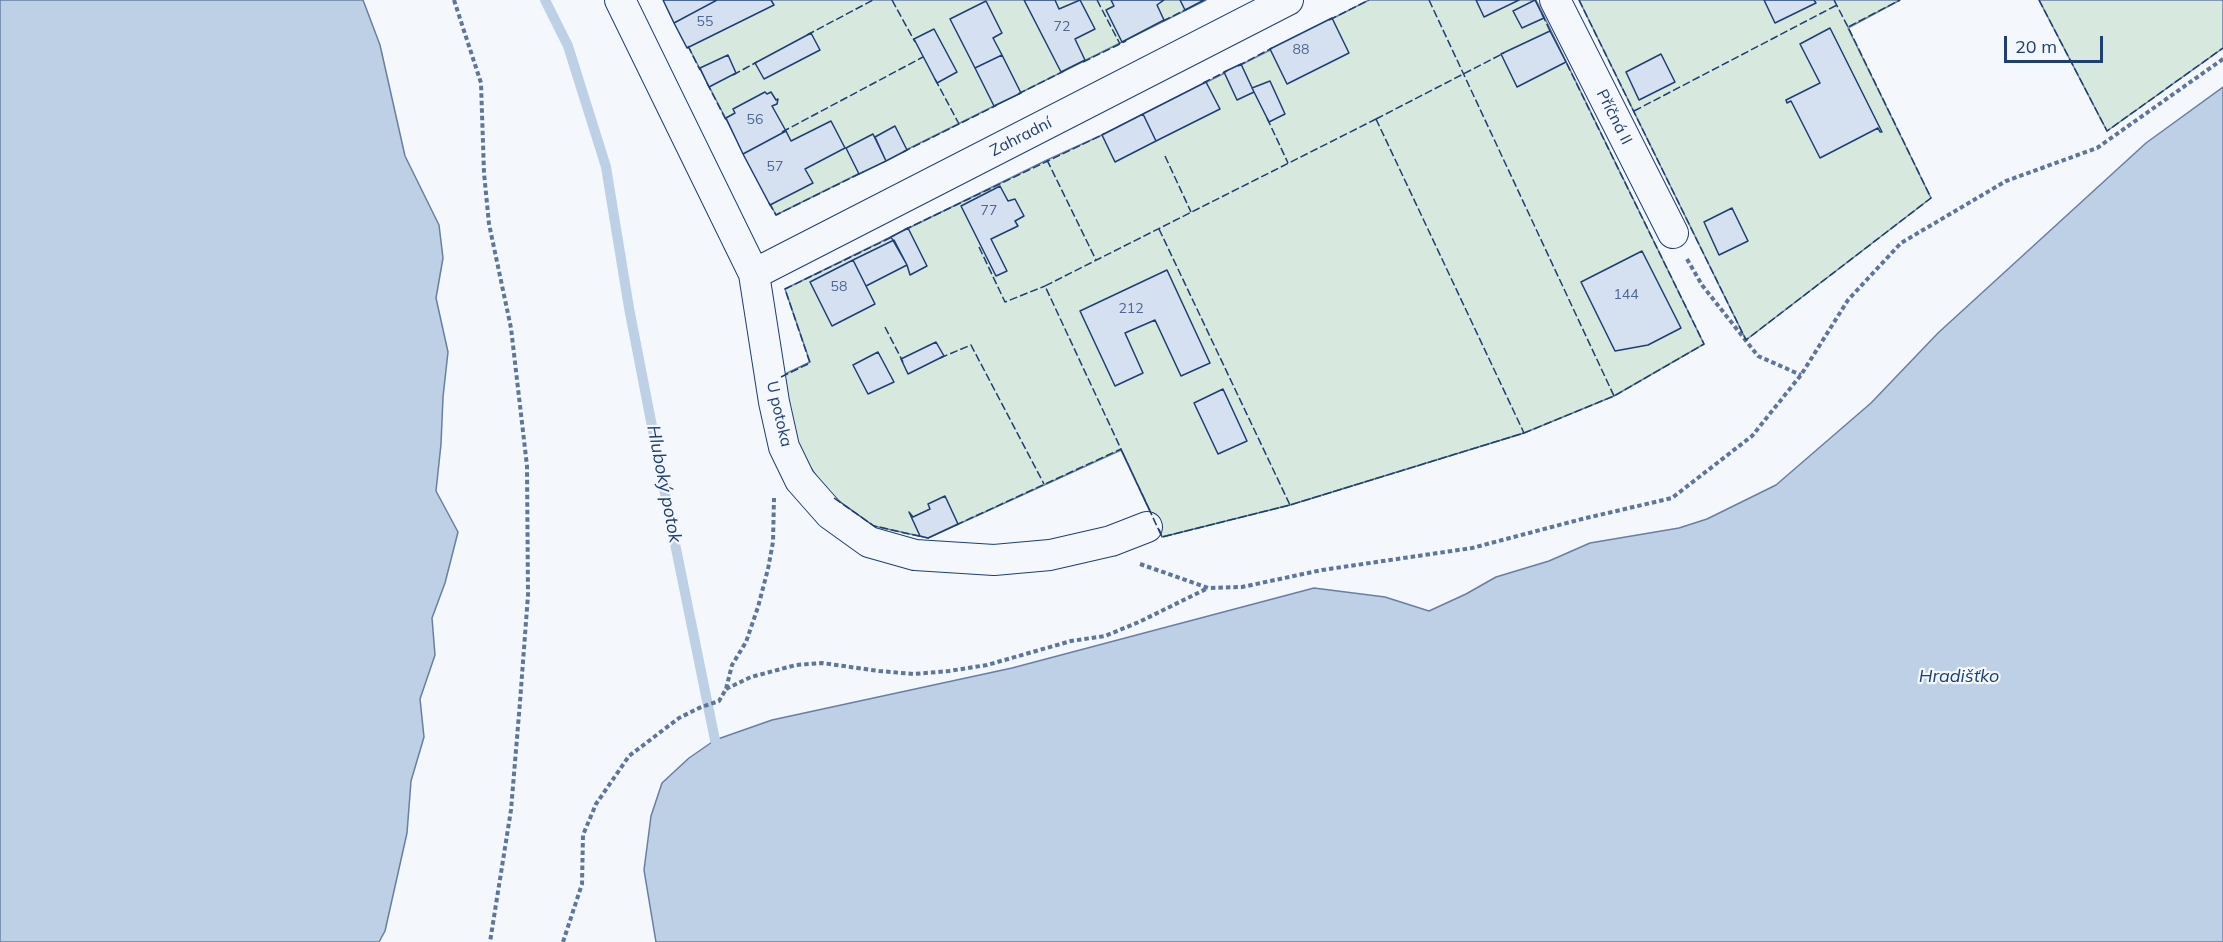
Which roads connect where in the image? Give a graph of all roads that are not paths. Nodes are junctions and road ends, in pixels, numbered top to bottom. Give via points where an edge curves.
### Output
1 (620, 0) edge
2 (1288, 0) edge
3 (1556, 0) edge
4 (1673, 233) road end
5 (754, 274) junction
6 (1147, 527) dead end

1 - 5 street, U potoka
2 - 5 street, Zahradní
3 - 4 street, Příčná II
5 - 6 street, U potoka via 784,447 800,480 830,514 869,542 915,555 994,560 1050,555 1111,541

